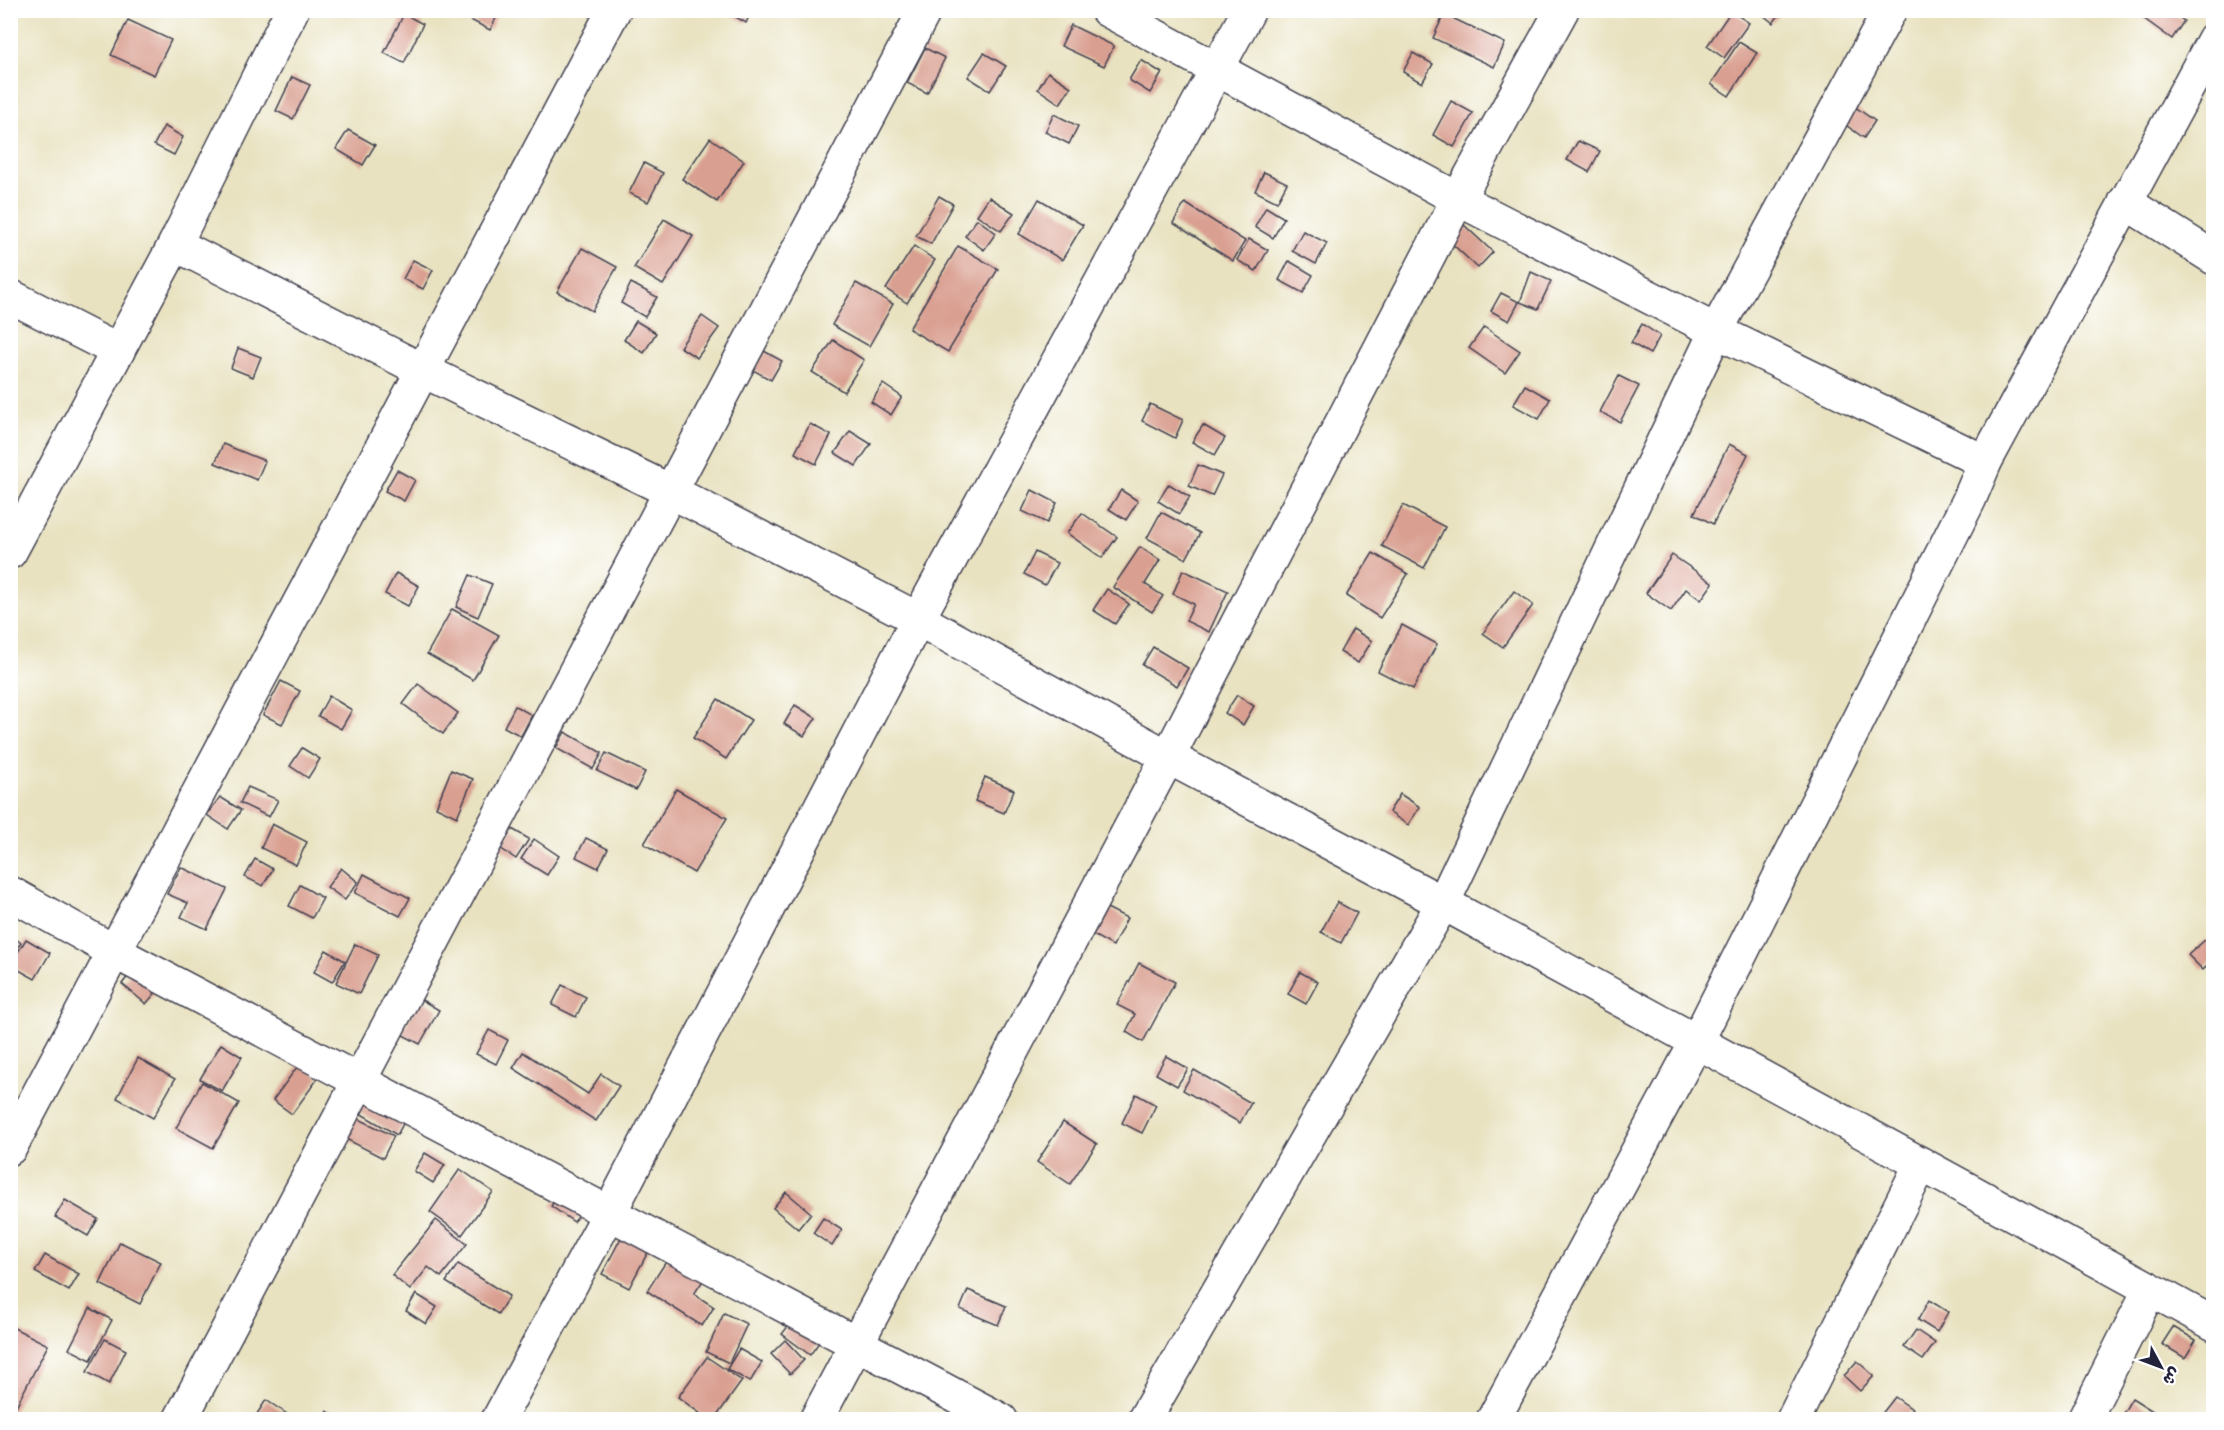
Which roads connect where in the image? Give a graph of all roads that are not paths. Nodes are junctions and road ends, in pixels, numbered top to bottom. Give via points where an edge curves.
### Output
1 (292, 10) edge
2 (614, 10) edge
3 (925, 10) edge
4 (1107, 10) edge
5 (1249, 10) edge
6 (1562, 10) edge
7 (1890, 10) edge
8 (2214, 39) edge
9 (1217, 69) junction
10 (1458, 199) junction
11 (2126, 202) junction
12 (174, 244) junction
13 (2214, 258) edge
14 (10, 296) edge
15 (1716, 331) junction
16 (118, 351) junction
17 (424, 371) junction
18 (1985, 462) junction
19 (670, 491) junction
20 (10, 552) edge
21 (918, 619) junction
22 (1168, 757) junction
23 (10, 892) edge
24 (1443, 903) junction
25 (115, 952) junction
26 (1697, 1041) junction
27 (359, 1081) junction
28 (10, 1148) edge
29 (1922, 1164) junction
30 (610, 1212) junction
31 (2150, 1289) junction
32 (2214, 1324) edge
33 (857, 1345) junction
34 (180, 1419) edge
35 (498, 1419) edge
36 (816, 1419) edge
37 (1001, 1419) edge
38 (1144, 1419) edge
39 (1493, 1419) edge
40 (1793, 1419) edge
41 (2084, 1419) edge

1 - 12 street
2 - 17 street
3 - 19 street
4 - 9 street
5 - 9 street
6 - 10 street
7 - 15 street
8 - 11 street
9 - 10 street
9 - 21 street
10 - 15 street
10 - 22 street
11 - 13 street
11 - 18 street
12 - 16 street
12 - 17 street
14 - 16 street
15 - 18 street
15 - 24 street
16 - 20 street
17 - 19 street
17 - 25 street
18 - 26 street
19 - 21 street
19 - 27 street
21 - 22 street
21 - 30 street
22 - 24 street
22 - 33 street
23 - 25 street
24 - 26 street
24 - 38 street
25 - 27 street
25 - 28 street
26 - 29 street
26 - 39 street
27 - 30 street
27 - 34 street
29 - 31 street
29 - 40 street
30 - 33 street
30 - 35 street
31 - 32 street
31 - 41 street
33 - 36 street
33 - 37 street

